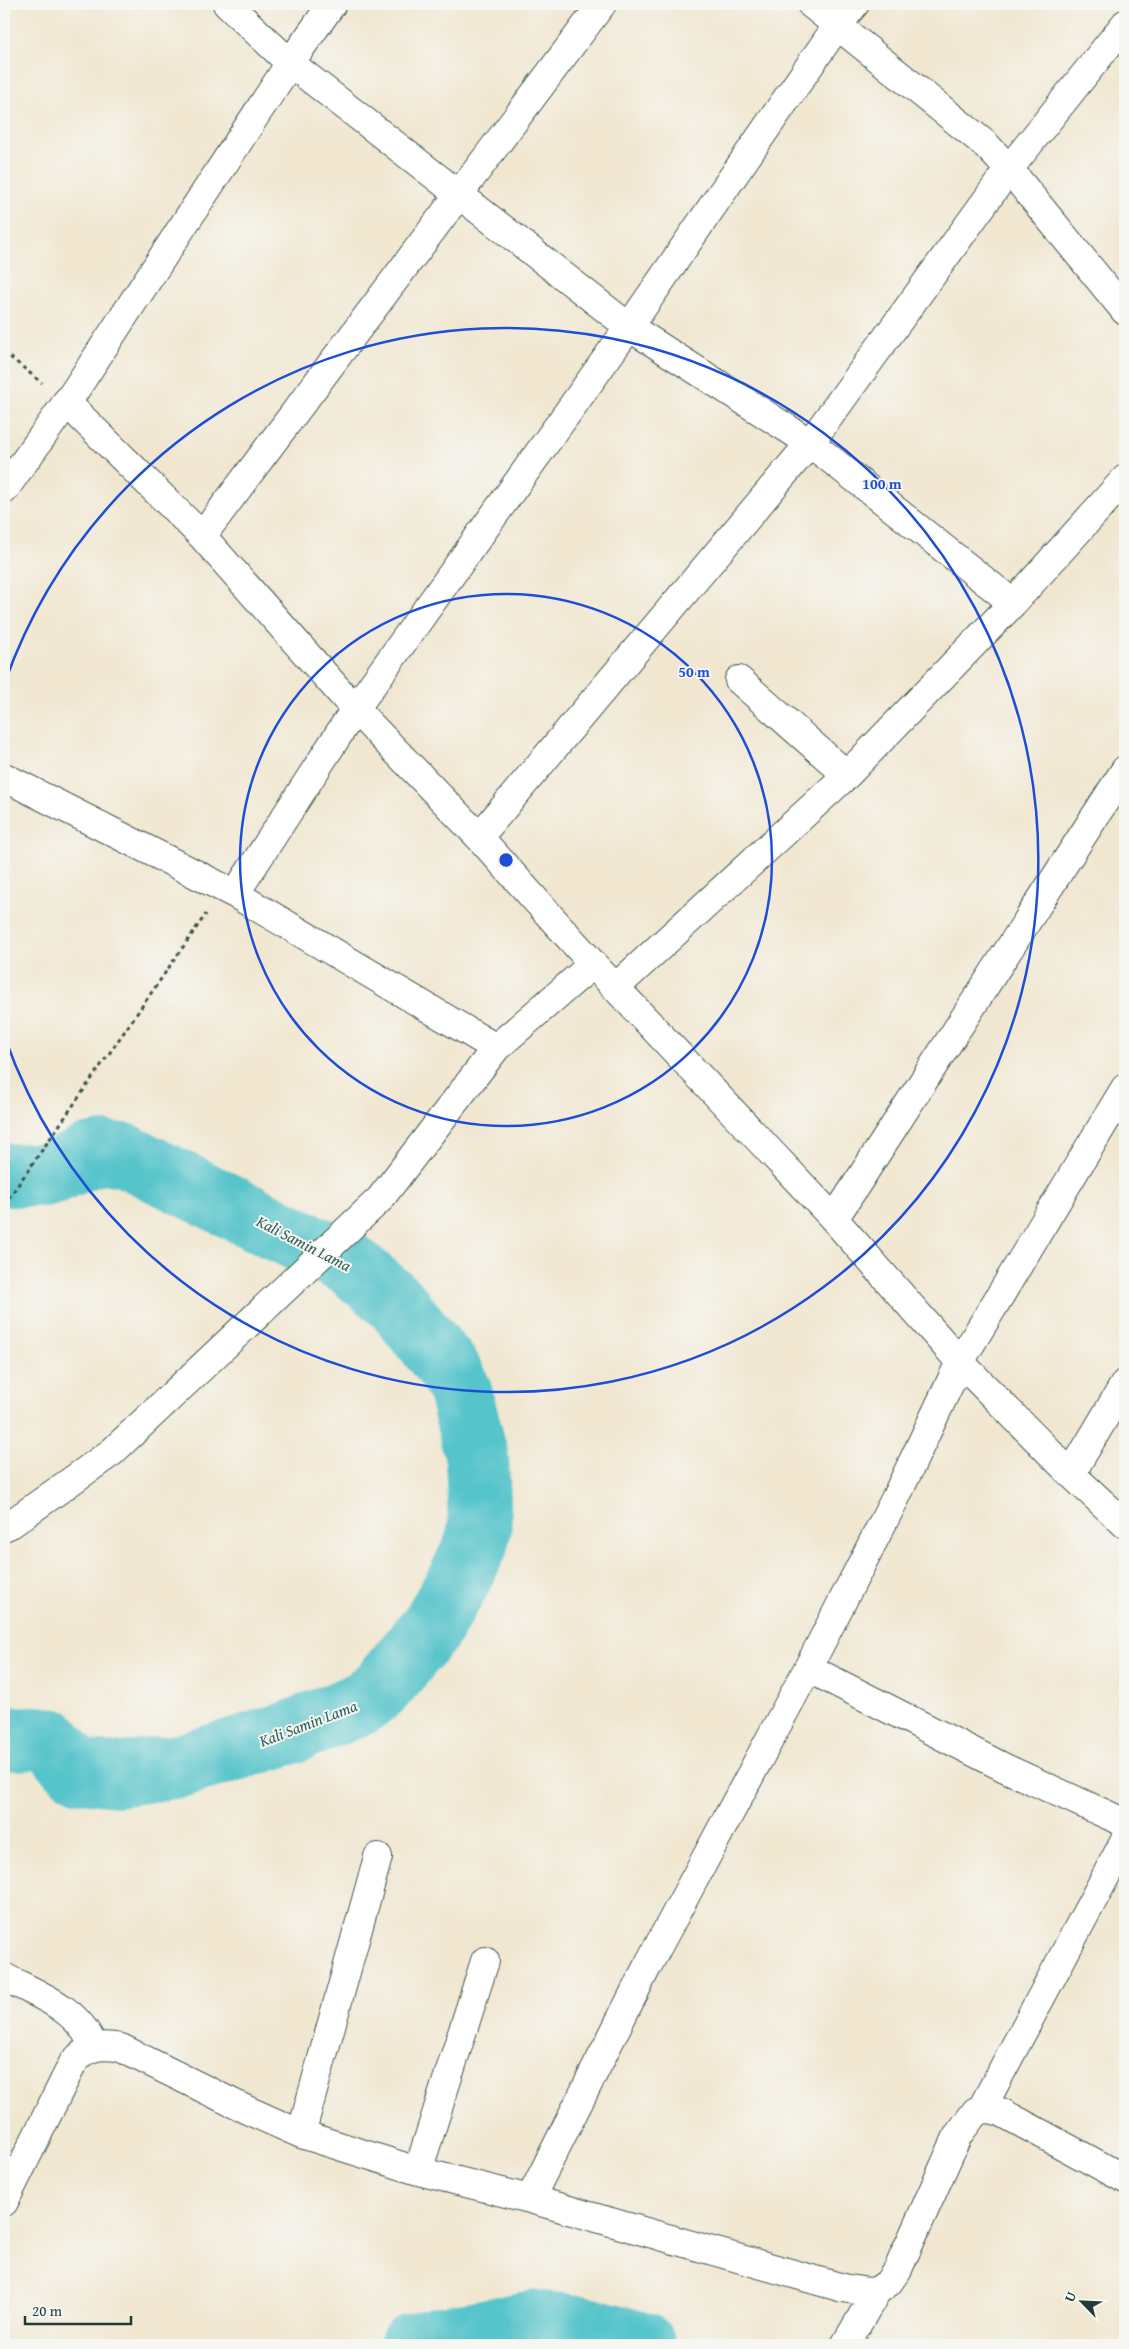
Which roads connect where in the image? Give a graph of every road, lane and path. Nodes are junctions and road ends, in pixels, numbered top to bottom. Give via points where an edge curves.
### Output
1 (227, 4) edge
2 (332, 4) edge
3 (602, 4) edge
4 (811, 4) edge
5 (855, 4) edge
6 (1125, 24) edge
7 (837, 26) junction
8 (290, 63) junction
9 (1009, 169) junction
10 (459, 194) junction
11 (1125, 311) edge
12 (629, 327) junction
13 (4, 352) edge
14 (66, 402) junction
15 (810, 443) junction
16 (1123, 487) edge
17 (4, 490) edge
18 (202, 536) junction
19 (1013, 603) junction
20 (739, 680) dead end
21 (355, 709) junction
22 (1125, 770) edge
23 (847, 774) junction
24 (4, 777) edge
25 (479, 838) junction
26 (230, 891) junction
27 (593, 964) junction
28 (616, 987) junction
29 (496, 1048) junction
30 (1125, 1088) edge
31 (4, 1205) edge
32 (834, 1218) junction
33 (960, 1362) junction
34 (1125, 1383) edge
35 (1071, 1474) junction
36 (1125, 1524) edge
37 (4, 1527) edge
38 (808, 1668) junction
39 (1125, 1824) edge
40 (1125, 1840) edge
41 (378, 1857) dead end
42 (485, 1961) dead end
43 (4, 1977) edge
44 (94, 2047) junction
45 (982, 2108) junction
46 (301, 2134) junction
47 (418, 2171) junction
48 (1125, 2179) edge
49 (530, 2199) junction
50 (4, 2202) edge
51 (877, 2291) junction
52 (845, 2345) edge

1 - 8 street
2 - 8 street
3 - 10 street
4 - 7 street
5 - 7 street
6 - 9 street
7 - 9 street via 984,144
7 - 12 street
8 - 10 street
8 - 14 street
9 - 11 street
9 - 15 street
10 - 12 street
10 - 18 street
12 - 15 street
12 - 21 street
13 - 14 path
14 - 17 street
14 - 18 street
15 - 19 street
15 - 25 street
16 - 19 street
18 - 21 street
19 - 23 street
20 - 23 street
21 - 25 street
21 - 26 street
22 - 32 street
23 - 28 street
24 - 26 street
25 - 27 street
26 - 29 street
26 - 31 path
27 - 28 street
27 - 29 street
28 - 32 street
29 - 37 street via 380,1199 112,1452
30 - 33 street
32 - 33 street
33 - 35 street
33 - 38 street via 895,1499
34 - 35 street
35 - 36 street
38 - 39 street via 1005,1768
38 - 49 street via 647,1967
40 - 45 street
41 - 46 street
42 - 47 street
43 - 44 street via 60,2006 77,2019
44 - 46 street via 121,2048
44 - 50 street via 82,2052 73,2063
45 - 48 street via 1001,2112
45 - 51 street via 972,2114 958,2135 898,2269
46 - 47 street
47 - 49 street
49 - 51 street via 842,2288
51 - 52 street

